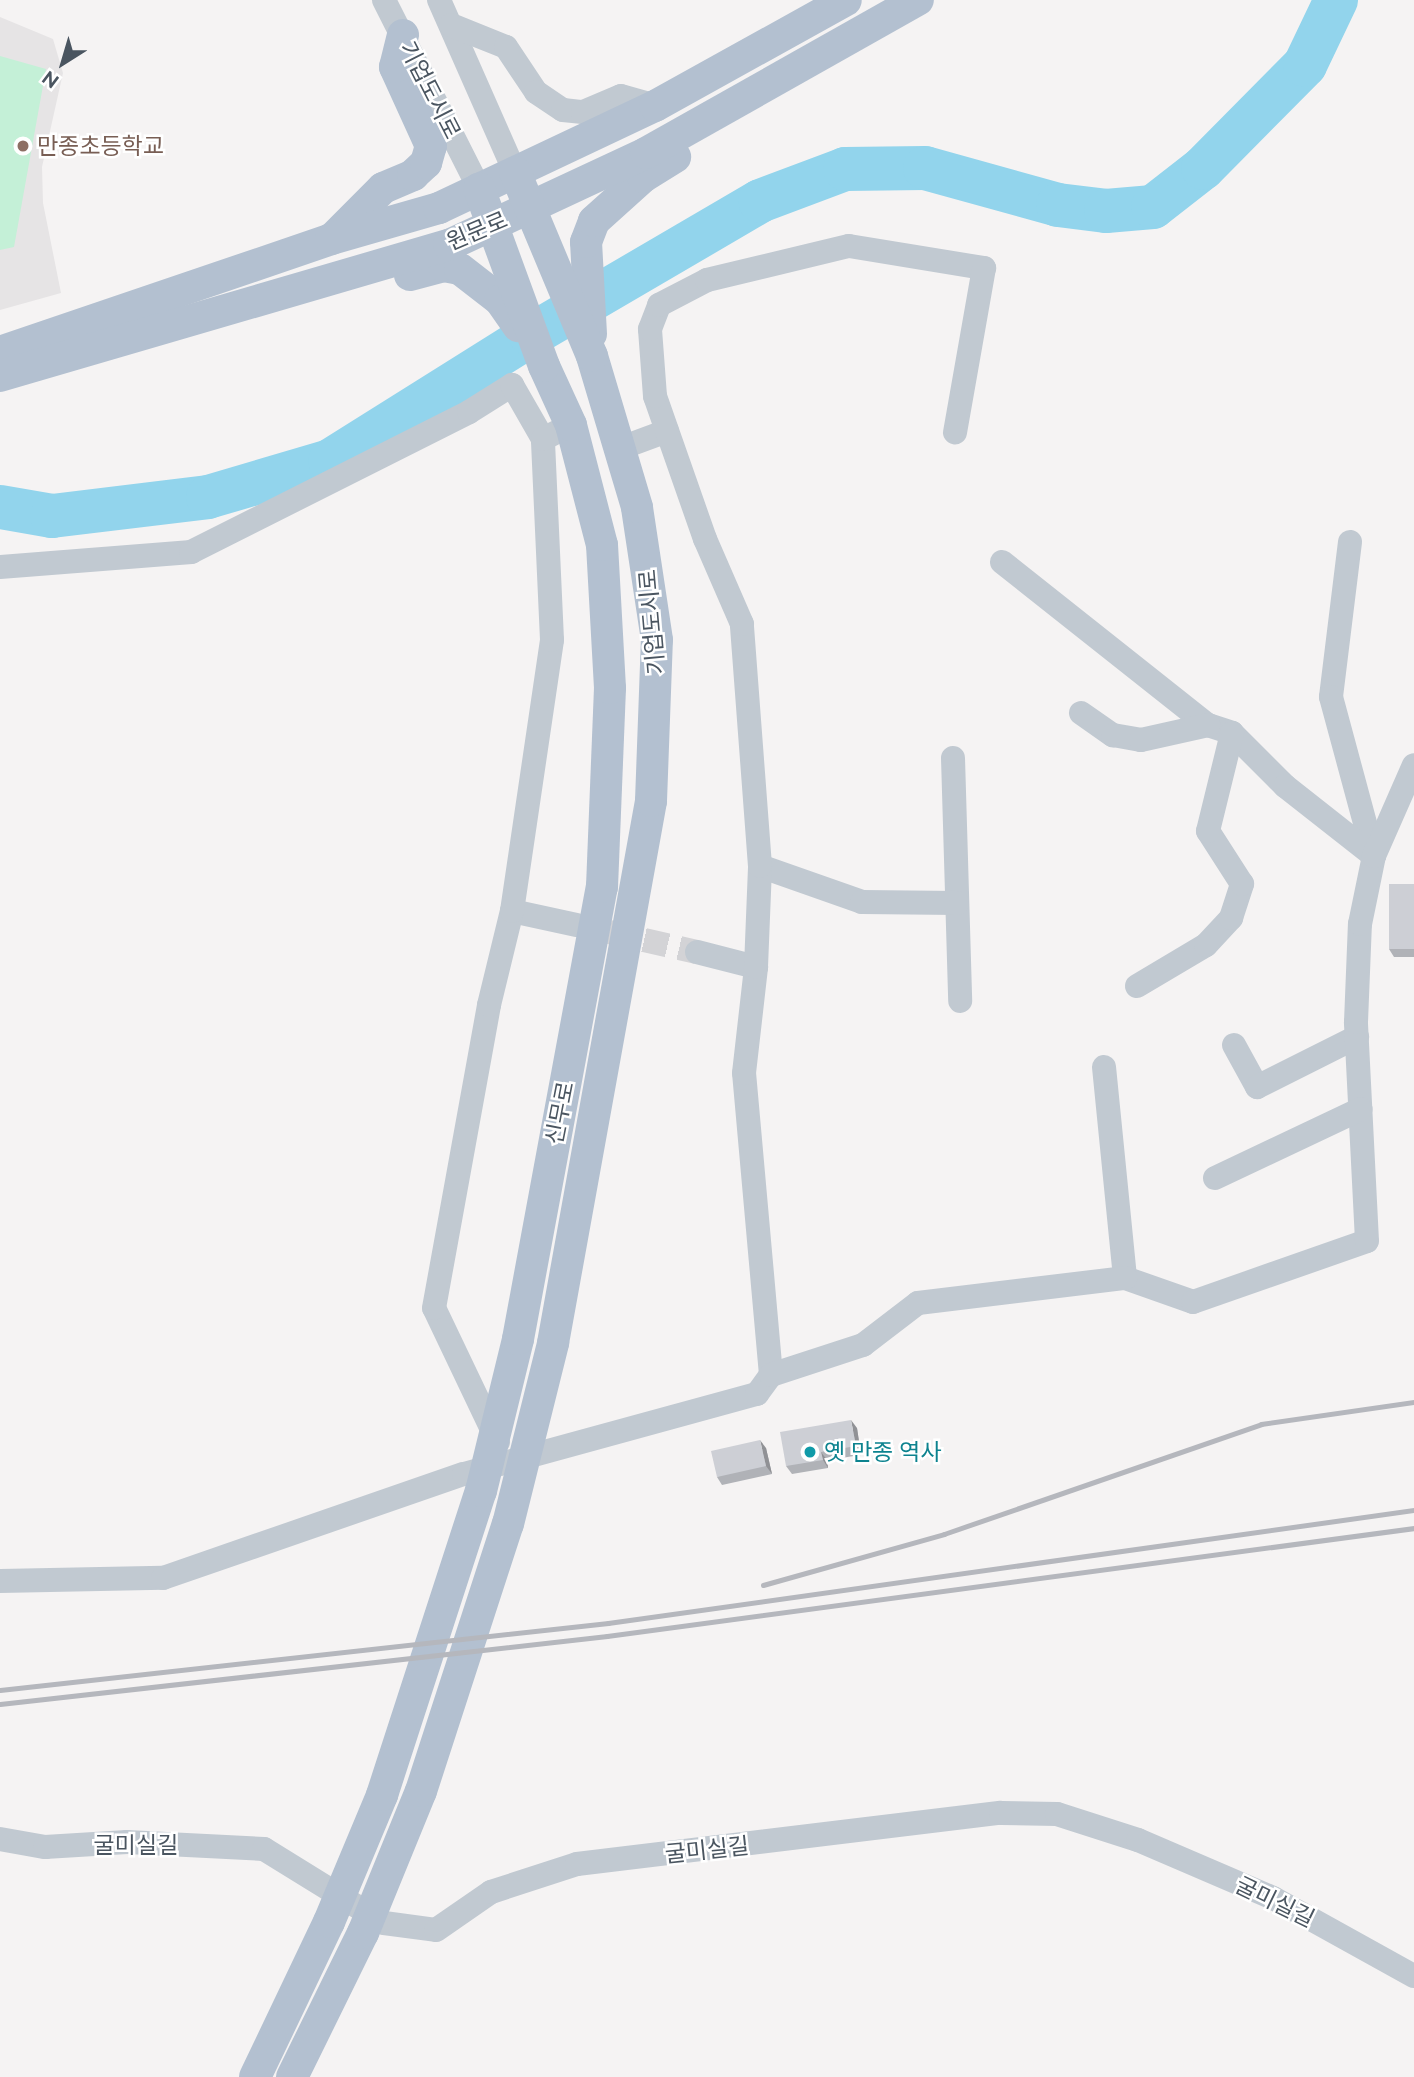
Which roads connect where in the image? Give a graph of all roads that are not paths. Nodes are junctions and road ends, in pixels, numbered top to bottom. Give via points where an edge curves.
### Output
1 (384, 0) edge
2 (439, 0) edge
3 (845, 0) edge
4 (918, 0) edge
5 (451, 25) junction
6 (403, 35) junction
7 (776, 82) junction
8 (655, 106) junction
9 (515, 172) junction
10 (479, 188) junction
11 (536, 222) junction
12 (495, 225) junction
13 (331, 239) junction
14 (126, 339) junction
15 (0, 352) edge
16 (592, 356) junction
17 (544, 366) junction
18 (0, 376) edge
19 (571, 425) junction
20 (667, 431) junction
21 (955, 432) dead end
22 (543, 439) junction
23 (621, 448) junction
24 (1350, 542) dead end
25 (1002, 562) dead end
26 (0, 567) edge
27 (1080, 713) dead end
28 (1208, 725) junction
29 (1233, 733) junction
30 (953, 758) dead end
31 (1414, 765) edge
32 (1374, 856) junction
33 (760, 866) junction
34 (603, 887) joint
35 (635, 895) joint
36 (957, 903) junction
37 (512, 911) junction
38 (577, 925) dead end
39 (697, 952) tunnel mouth
40 (756, 967) junction
41 (1137, 986) dead end
42 (960, 1001) dead end
43 (1357, 1037) junction
44 (1234, 1045) dead end
45 (1104, 1067) dead end
46 (1361, 1109) junction
47 (1215, 1178) dead end
48 (1125, 1278) junction
49 (771, 1375) junction
50 (506, 1462) junction
51 (0, 1581) edge
52 (0, 1839) edge
53 (1414, 1976) edge
54 (255, 2077) edge
55 (292, 2077) edge

1 - 6 street, 기업도시로
2 - 5 street, 기업도시로
3 - 8 main road, 원문로
4 - 7 main road, 원문로
5 - 8 street via 506,47 536,92 563,110 583,112 621,96
5 - 9 street, 기업도시로
6 - 10 street, 기업도시로
6 - 13 main road via 395,67 431,146 426,163 414,175 383,188
7 - 11 main road, 원문로 via 646,153
7 - 16 main road via 765,98 643,177 594,221 586,242
8 - 9 main road, 원문로
9 - 10 main road, 원문로
9 - 11 main road, 기업도시로
10 - 12 main road, 기업도시로
10 - 13 main road, 원문로 via 439,208
11 - 12 main road, 원문로
11 - 16 main road, 기업도시로
12 - 14 main road, 원문로 via 449,245
12 - 17 main road, 기업도시로 via 503,260
13 - 15 main road, 원문로
14 - 17 main road via 163,344 444,266 460,269 500,300
14 - 18 main road, 원문로
16 - 23 main road, 기업도시로
17 - 19 main road, 기업도시로
19 - 22 street
19 - 34 main road, 기업도시로 via 593,500 606,593 610,688
20 - 21 street via 655,396 650,330 659,305 707,280 849,246 984,268
20 - 23 street
20 - 33 street via 742,624
22 - 26 street via 512,385 191,552
22 - 37 street via 552,640
23 - 35 main road, 기업도시로 via 640,519 657,640 655,752
24 - 32 street via 1331,697
25 - 28 street
27 - 28 street via 1113,735 1141,740
28 - 29 street
29 - 32 street via 1285,786
29 - 41 street via 1208,831 1242,884 1231,918 1206,946
30 - 36 street
31 - 32 street
32 - 43 street via 1360,924
33 - 36 street via 862,902
33 - 40 street
34 - 54 main road, 신무로 via 518,1339 481,1491 382,1796 329,1922
35 - 55 main road, 신무로 via 552,1343 508,1524 421,1791 363,1933
36 - 42 street
37 - 38 street
37 - 50 street via 489,1005 434,1308
39 - 40 street
40 - 49 street via 744,1073
43 - 44 street via 1257,1087
43 - 46 street
45 - 48 street
46 - 47 street
46 - 48 street via 1367,1241 1193,1302
48 - 49 street via 918,1303 863,1345
49 - 50 street via 757,1394
50 - 51 street via 163,1578
52 - 53 street, 굴미실길 via 45,1847 127,1842 264,1849 384,1923 436,1930 491,1892 577,1864 1001,1813 1057,1814 1138,1840 1273,1898

